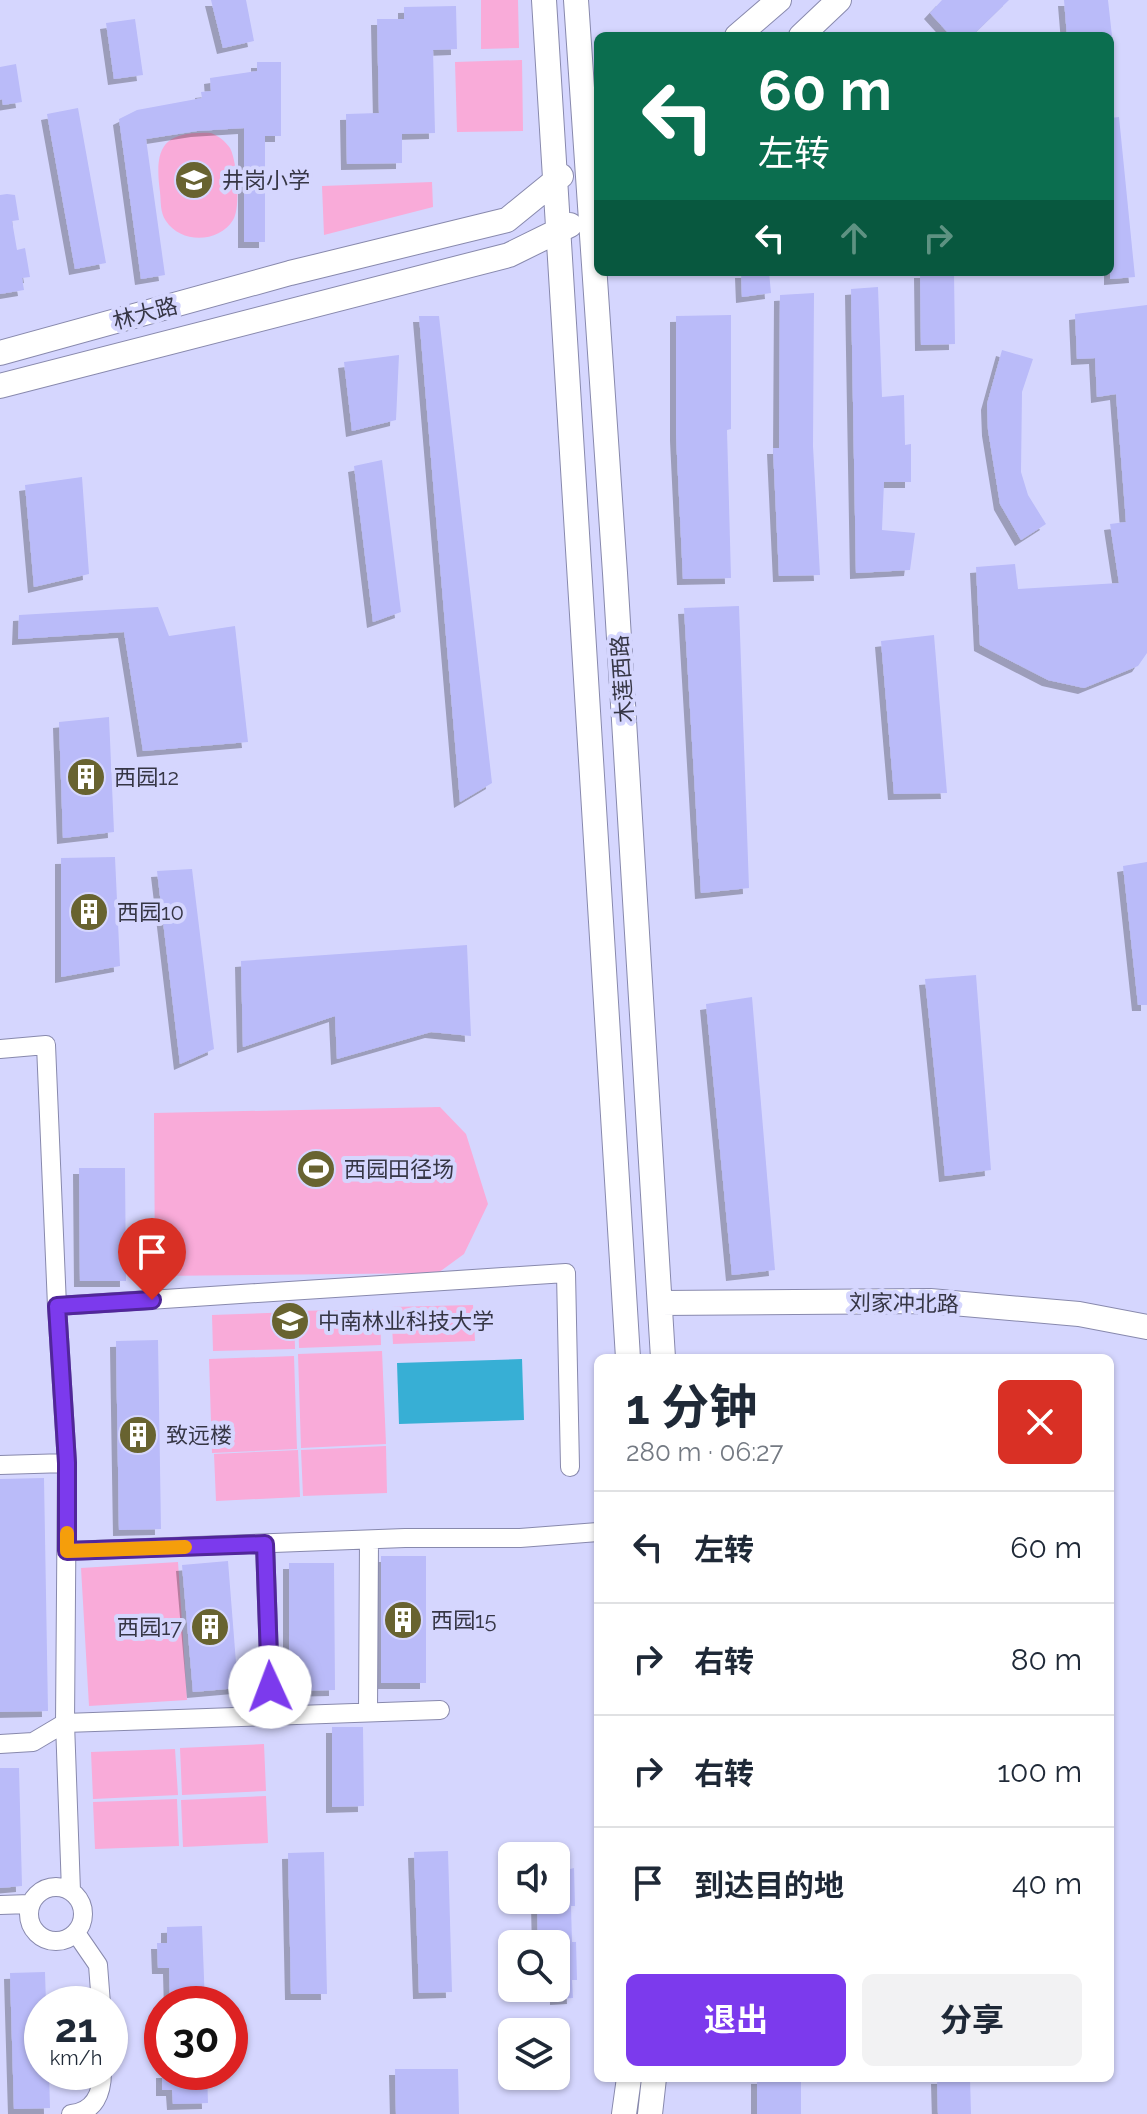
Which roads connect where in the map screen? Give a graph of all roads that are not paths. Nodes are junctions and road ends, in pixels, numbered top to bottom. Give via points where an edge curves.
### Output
1 (544, 0) edge
2 (576, 0) edge
3 (779, 0) edge
4 (839, 0) edge
5 (742, 32) edge
6 (805, 32) edge
7 (592, 152) edge
8 (554, 182) junction
9 (594, 212) edge
10 (556, 231) junction
11 (598, 276) edge
12 (0, 353) edge
13 (0, 386) edge
14 (0, 1049) edge
15 (57, 1306) junction
16 (660, 1307) junction
17 (1147, 1327) edge
18 (1147, 1338) edge
19 (628, 1354) edge
20 (663, 1354) edge
21 (67, 1463) junction
22 (0, 1465) edge
23 (570, 1467) dead end
24 (594, 1532) edge
25 (369, 1540) junction
26 (265, 1544) junction
27 (67, 1551) junction
28 (440, 1710) dead end
29 (368, 1712) junction
30 (271, 1716) junction
31 (65, 1723) junction
32 (0, 1744) edge
33 (71, 1891) junction
34 (30, 1904) junction
35 (0, 1905) edge
36 (76, 1933) junction
37 (100, 1986) edge
38 (628, 2082) edge
39 (654, 2082) edge
40 (101, 2090) edge
41 (71, 2114) edge
42 (624, 2114) edge
43 (650, 2114) edge

1 - 8 main road, 木莲西路
2 - 7 main road, 木莲西路
3 - 5 main road
4 - 6 main road
7 - 8 main road, 林大路
7 - 9 main road, 木莲西路
8 - 10 main road, 木莲西路
8 - 12 main road, 林大路 via 507,220
9 - 10 main road
10 - 13 main road via 509,255
10 - 19 main road, 木莲西路
11 - 16 main road, 木莲西路
14 - 15 street via 46,1045
15 - 21 street
15 - 23 street via 566,1273
16 - 17 main road, 刘家冲北路 via 930,1301 1079,1314
16 - 18 main road, 刘家冲北路 via 928,1311 1083,1326
16 - 20 main road, 木莲西路
21 - 22 street
21 - 27 street
24 - 25 street
25 - 26 street
25 - 29 street
26 - 27 street
26 - 30 street
27 - 31 street
28 - 29 street
29 - 30 street
30 - 31 street
31 - 32 street via 33,1742
31 - 33 street
33 - 34 street via 52,1886
33 - 36 street via 82,1907
34 - 35 street
34 - 36 street via 30,1924 42,1938 60,1941
36 - 37 street via 98,1965
38 - 42 main road
39 - 43 main road
40 - 41 street via 82,2113

